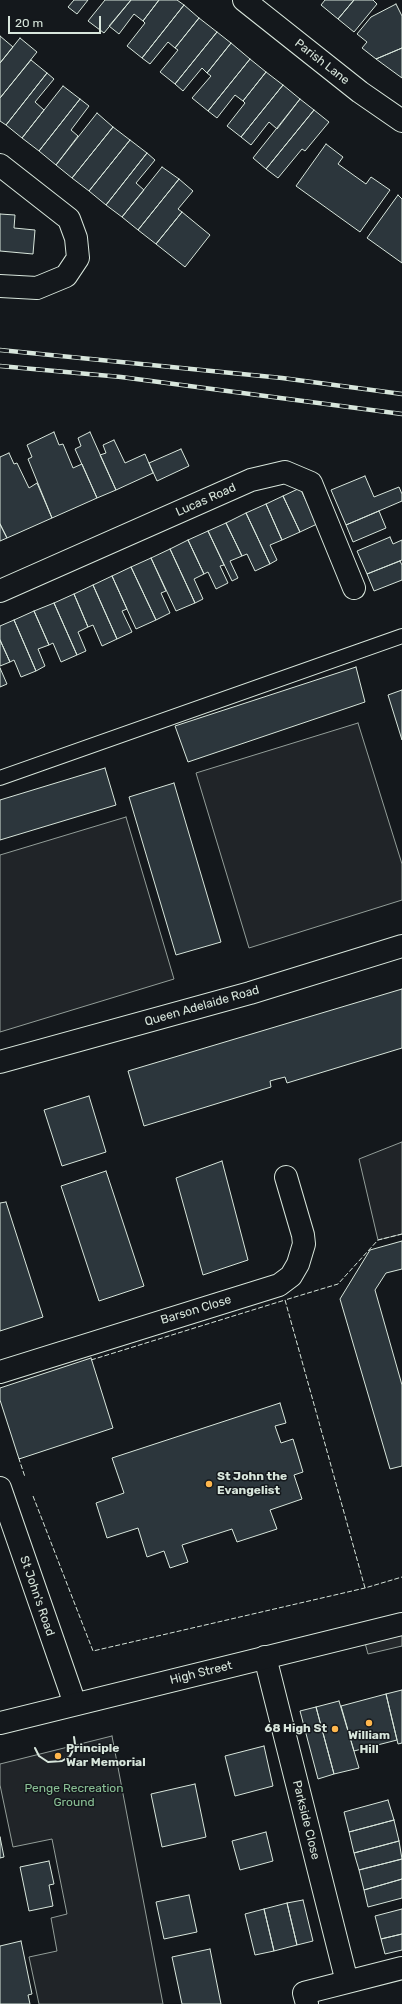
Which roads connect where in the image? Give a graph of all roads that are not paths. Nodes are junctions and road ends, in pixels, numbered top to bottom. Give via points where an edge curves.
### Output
1 (244, 0) edge
2 (402, 121) edge
3 (0, 165) edge
4 (0, 286) edge
5 (354, 588) dead end
6 (0, 591) edge
7 (402, 636) edge
8 (0, 778) edge
9 (402, 946) edge
10 (0, 1062) edge
11 (286, 1177) dead end
12 (0, 1372) edge
13 (0, 1488) edge
14 (402, 1624) edge
15 (265, 1657) junction
16 (75, 1704) junction
17 (0, 1723) edge
18 (402, 1968) edge
19 (347, 1982) junction
20 (307, 2004) edge

1 - 2 street, Parish Lane via 360,92
3 - 4 street via 69,219 76,238 78,258 66,276 37,288
5 - 6 street, Lucas Road via 311,483 285,472 251,480
7 - 8 lane
9 - 10 street, Queen Adelaide Road via 250,993
11 - 12 street, Barson Close via 304,1244 291,1276 279,1285
13 - 16 street, St John's Road
14 - 15 street, High Street
15 - 16 street, High Street
15 - 19 street, Parkside Close
16 - 17 street, High Street
18 - 19 street
19 - 20 street via 304,1993

